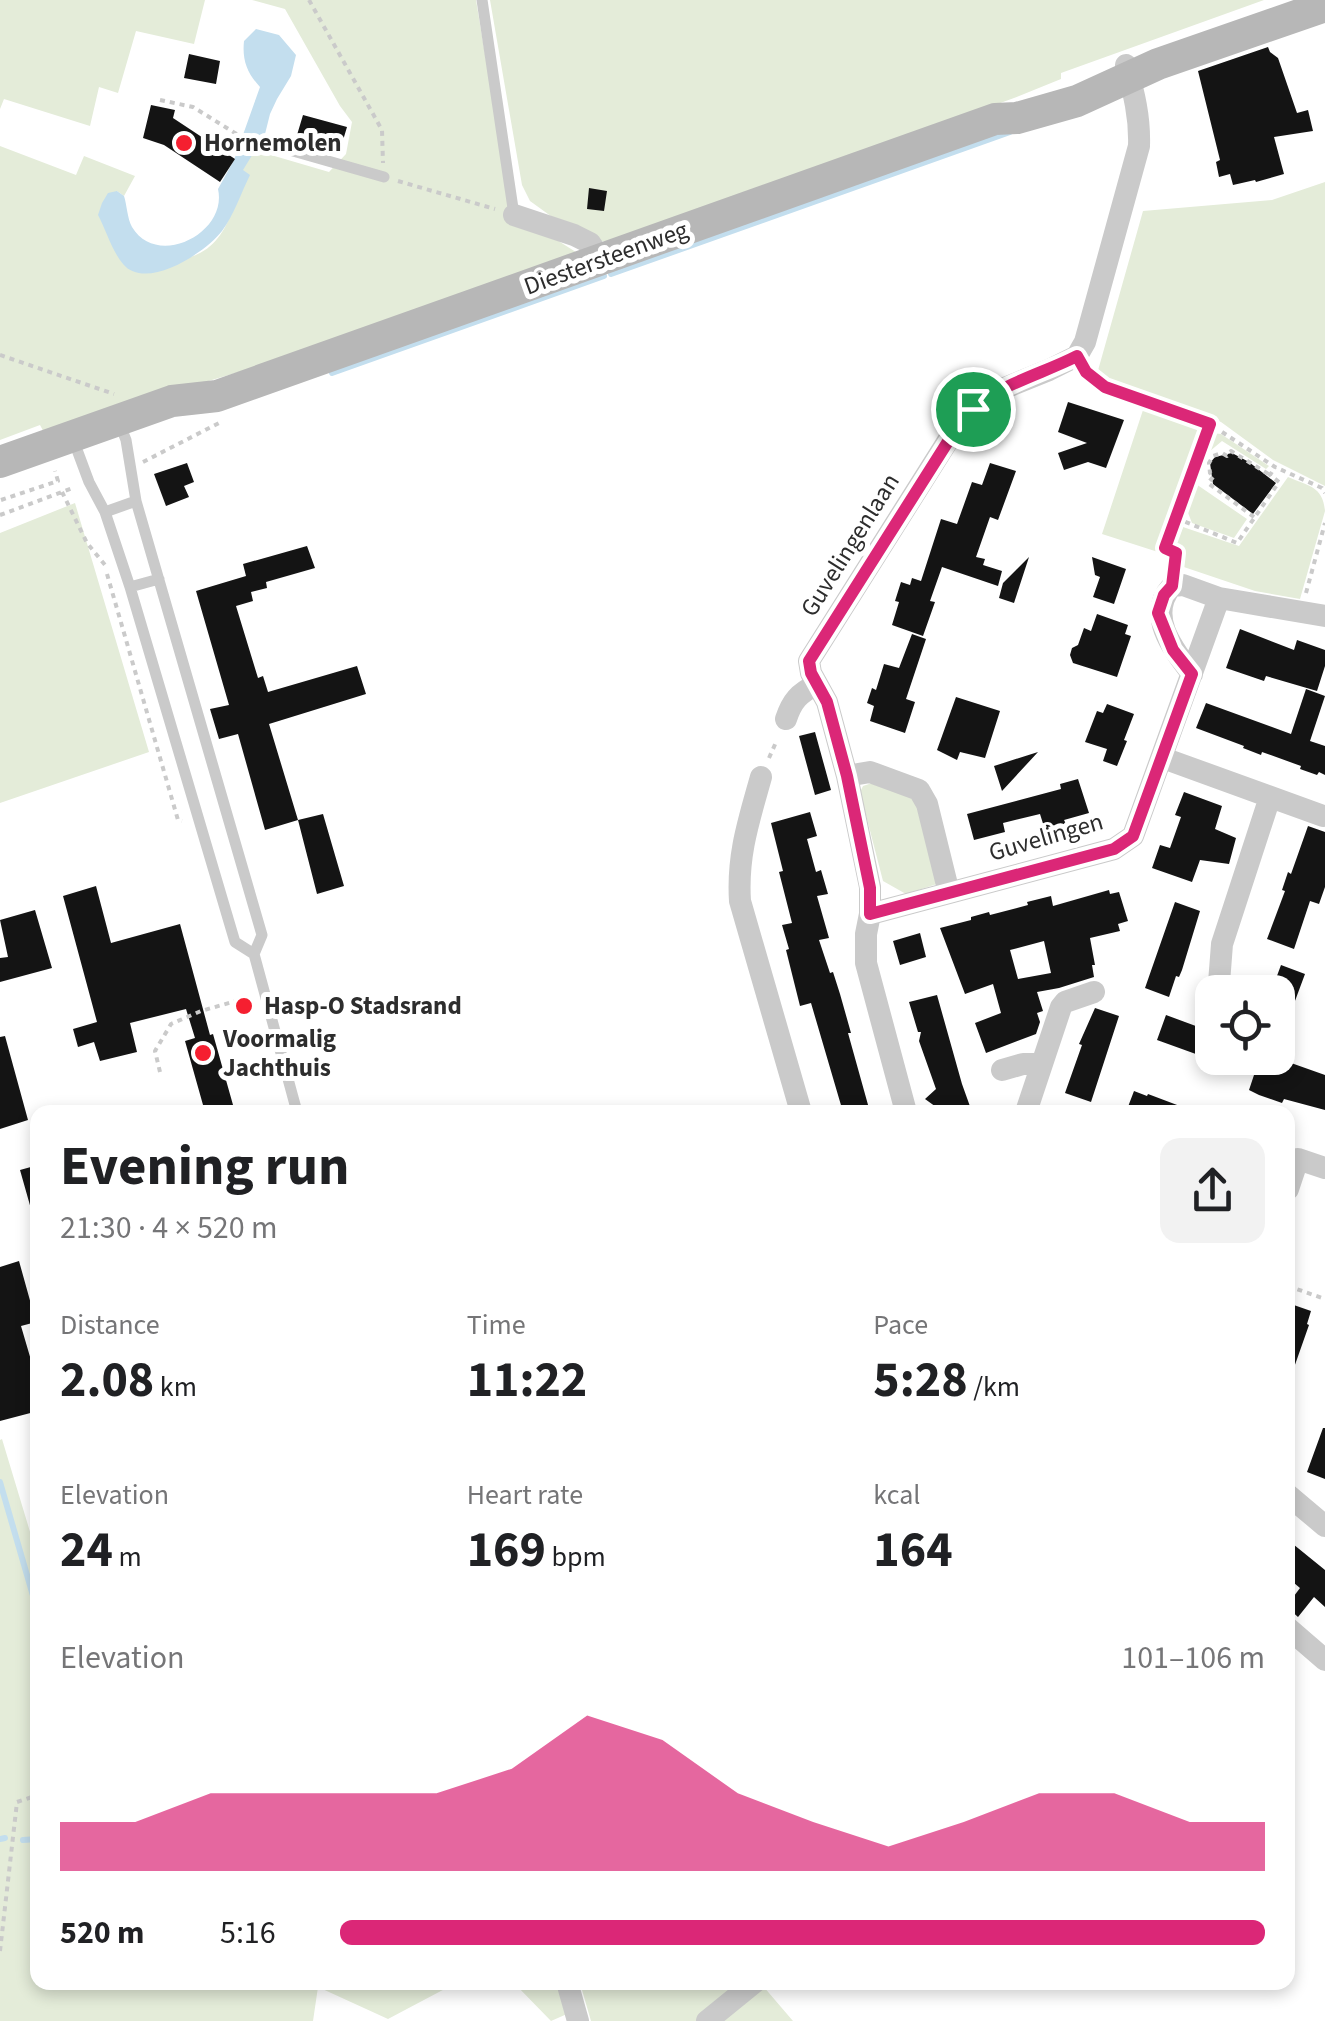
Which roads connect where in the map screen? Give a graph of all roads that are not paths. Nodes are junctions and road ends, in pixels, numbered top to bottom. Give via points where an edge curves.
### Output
1 (482, 0) edge
2 (1299, 0) edge
3 (1325, 6) edge
4 (1128, 70) junction
5 (265, 144) dead end
6 (384, 177) road end
7 (514, 215) joint
8 (601, 260) junction
9 (130, 434) junction
10 (73, 461) junction
11 (0, 462) edge
12 (0, 483) edge
13 (136, 502) junction
14 (105, 512) junction
15 (159, 580) junction
16 (130, 587) junction
17 (1219, 598) junction
18 (1314, 614) edge
19 (1192, 674) junction
20 (816, 684) junction
21 (786, 719) road end
22 (1163, 758) junction
23 (847, 776) junction
24 (761, 777) road end
25 (1270, 797) junction
26 (1323, 816) edge
27 (950, 892) junction
28 (870, 914) junction
29 (254, 954) junction
30 (1220, 975) edge
31 (1094, 992) dead end
32 (1041, 1064) junction
33 (1002, 1070) dead end
34 (295, 1105) edge
35 (800, 1105) edge
36 (904, 1105) edge
37 (1028, 1105) edge
38 (1295, 1168) edge
39 (1325, 1168) edge
40 (1295, 1501) edge
41 (1325, 1526) edge
42 (1295, 1634) edge
43 (1325, 1660) edge
44 (569, 1990) edge
45 (744, 1990) edge
46 (578, 2021) edge
47 (707, 2021) edge

1 - 7 lane
2 - 4 main road, Diestersteenweg
3 - 4 main road, Diestersteenweg
4 - 8 main road, Diestersteenweg via 1011,106 995,120
4 - 20 street, Guvelingenlaan via 1139,146 1092,324 1077,356 1000,390 954,432 809,661
5 - 6 lane
7 - 8 street via 590,243
8 - 9 main road, Diestersteenweg via 222,408 172,401
9 - 10 main road, Diestersteenweg
9 - 13 lane
10 - 11 main road, Diestersteenweg
10 - 12 main road, Diestersteenweg
10 - 14 lane
13 - 14 lane
13 - 15 lane
14 - 16 lane
15 - 16 lane
15 - 29 lane via 262,935
16 - 29 lane via 235,942
17 - 18 street
17 - 19 street, Guvelingen
17 - 19 street via 1183,585 1164,595 1158,613
19 - 22 street, Guvelingen
20 - 21 street via 790,704
20 - 23 street
22 - 25 street
22 - 27 street, Guvelingen via 1133,836 1114,849
23 - 27 street via 870,772 920,790
23 - 28 street
24 - 35 street via 741,846 740,901
25 - 26 street
25 - 30 street via 1222,944
27 - 28 street, Guvelingen
28 - 36 street via 866,963
29 - 34 lane
31 - 32 street via 1065,1002
32 - 33 street
32 - 37 street
38 - 39 street via 1298,1159
40 - 41 street
42 - 43 street
44 - 46 street
45 - 47 street

